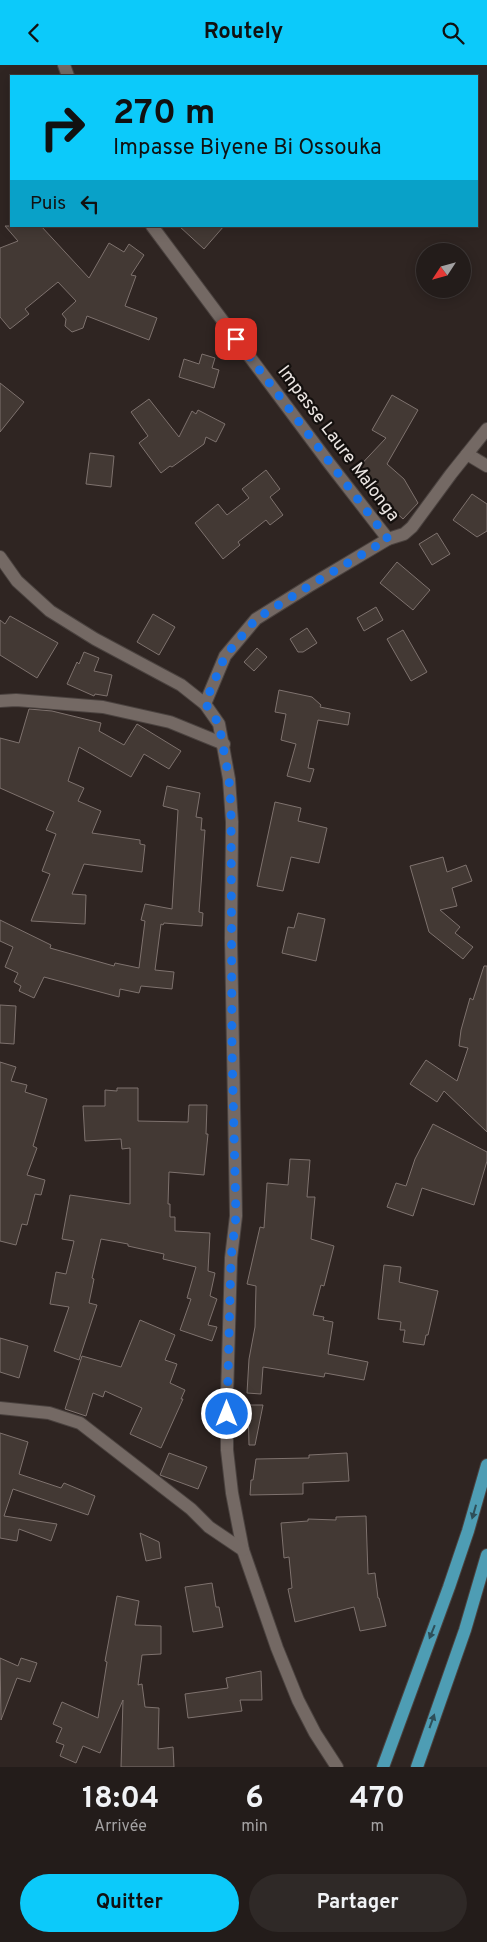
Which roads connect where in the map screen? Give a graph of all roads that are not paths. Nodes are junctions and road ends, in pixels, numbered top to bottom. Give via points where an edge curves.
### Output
1 (153, 227) edge
2 (487, 429) edge
3 (467, 454) junction
4 (487, 466) edge
5 (388, 539) junction
6 (0, 557) edge
7 (0, 701) edge
8 (205, 703) junction
9 (224, 744) junction
10 (0, 1408) edge
11 (487, 1465) edge
12 (243, 1550) junction
13 (487, 1555) edge
14 (337, 1767) edge
15 (383, 1767) edge
16 (417, 1767) edge

1 - 5 street, Impasse Laure Malonga
2 - 3 street
3 - 4 street
3 - 5 street via 412,527 404,534
5 - 8 street via 256,619 225,656
6 - 8 street via 17,581 50,611 181,685
7 - 9 street via 103,707 170,722
8 - 9 street via 219,724
9 - 12 street via 232,822 236,1216 228,1331 227,1441 232,1493
10 - 12 street via 49,1413 80,1423
11 -> 15 main road via 449,1587
12 - 14 street via 298,1701
16 -> 13 main road via 466,1630

